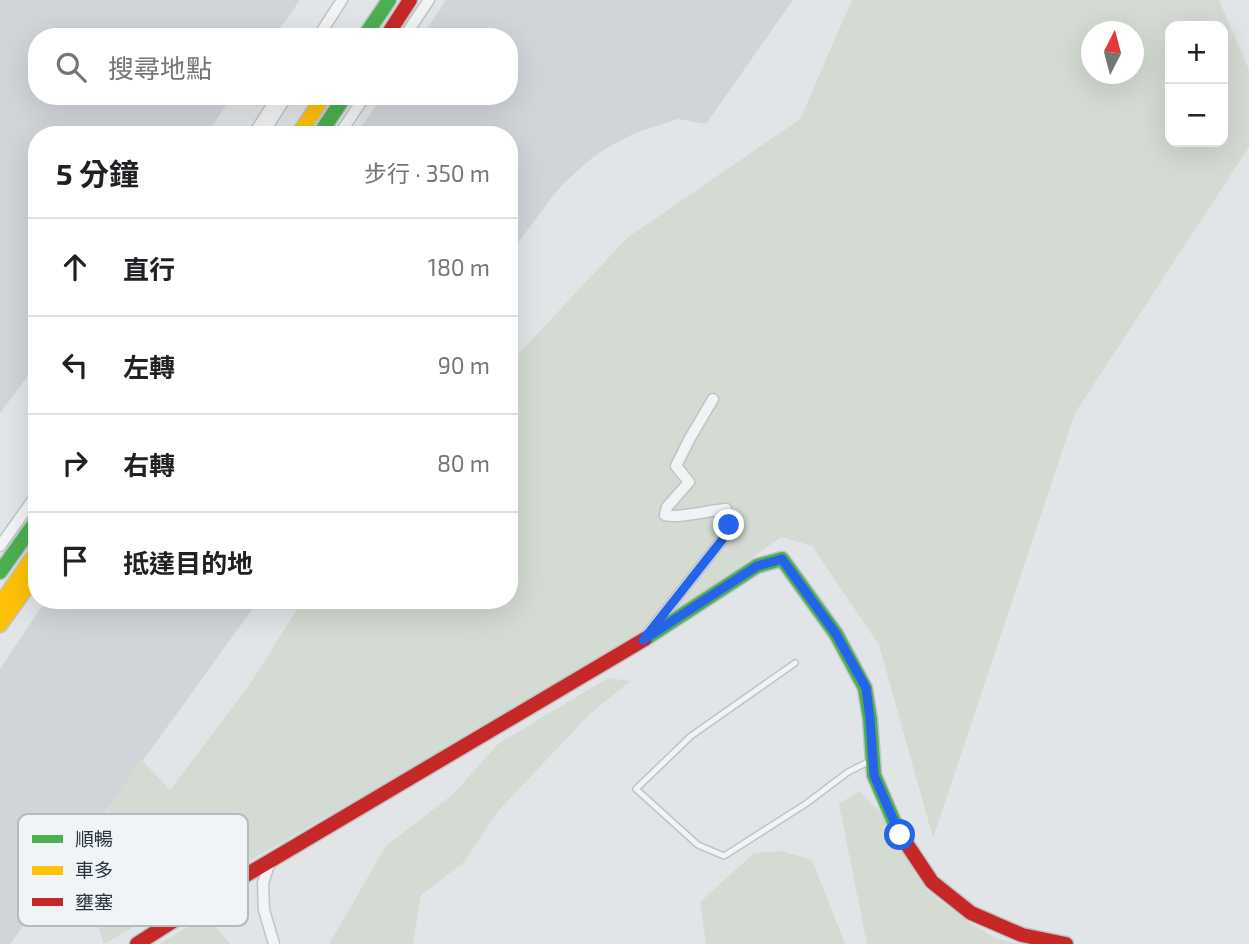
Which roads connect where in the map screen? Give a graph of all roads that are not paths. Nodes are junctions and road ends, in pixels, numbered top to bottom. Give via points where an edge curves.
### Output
1 (342, 0) edge
2 (389, 0) edge
3 (410, 0) edge
4 (429, 0) edge
5 (329, 20) junction
6 (324, 28) edge
7 (328, 28) edge
8 (370, 28) edge
9 (392, 28) edge
10 (410, 28) edge
11 (272, 105) edge
12 (281, 105) edge
13 (318, 105) edge
14 (339, 105) edge
15 (359, 105) edge
16 (259, 126) edge
17 (268, 126) edge
18 (304, 126) edge
19 (325, 126) edge
20 (345, 126) edge
21 (713, 398) dead end
22 (28, 507) edge
23 (28, 533) edge
24 (0, 546) edge
25 (28, 564) edge
26 (0, 572) edge
27 (28, 586) edge
28 (0, 604) edge
29 (0, 625) edge
30 (643, 640) junction
31 (795, 663) dead end
32 (873, 760) junction
33 (270, 862) junction
34 (248, 874) edge
35 (167, 926) edge
36 (137, 944) edge
37 (274, 944) edge
38 (1066, 944) edge

1 - 5 street
2 - 8 street
3 - 9 street
4 - 10 street
5 - 6 street
5 - 7 street
11 - 16 street
12 - 17 street
13 - 18 street
14 - 19 street
15 - 20 street
21 - 30 street via 676,466 689,482 665,515 671,518 726,509 729,525
22 - 24 street
23 - 26 street
25 - 28 street
27 - 29 street
30 - 32 street via 757,566 782,559 836,634 866,688
30 - 33 street
31 - 32 lane via 691,736 636,789 698,845 724,856
32 - 38 street via 874,775 900,835 932,882 971,913 1022,935
33 - 34 street
33 - 37 street via 263,883 264,910
35 - 36 street

